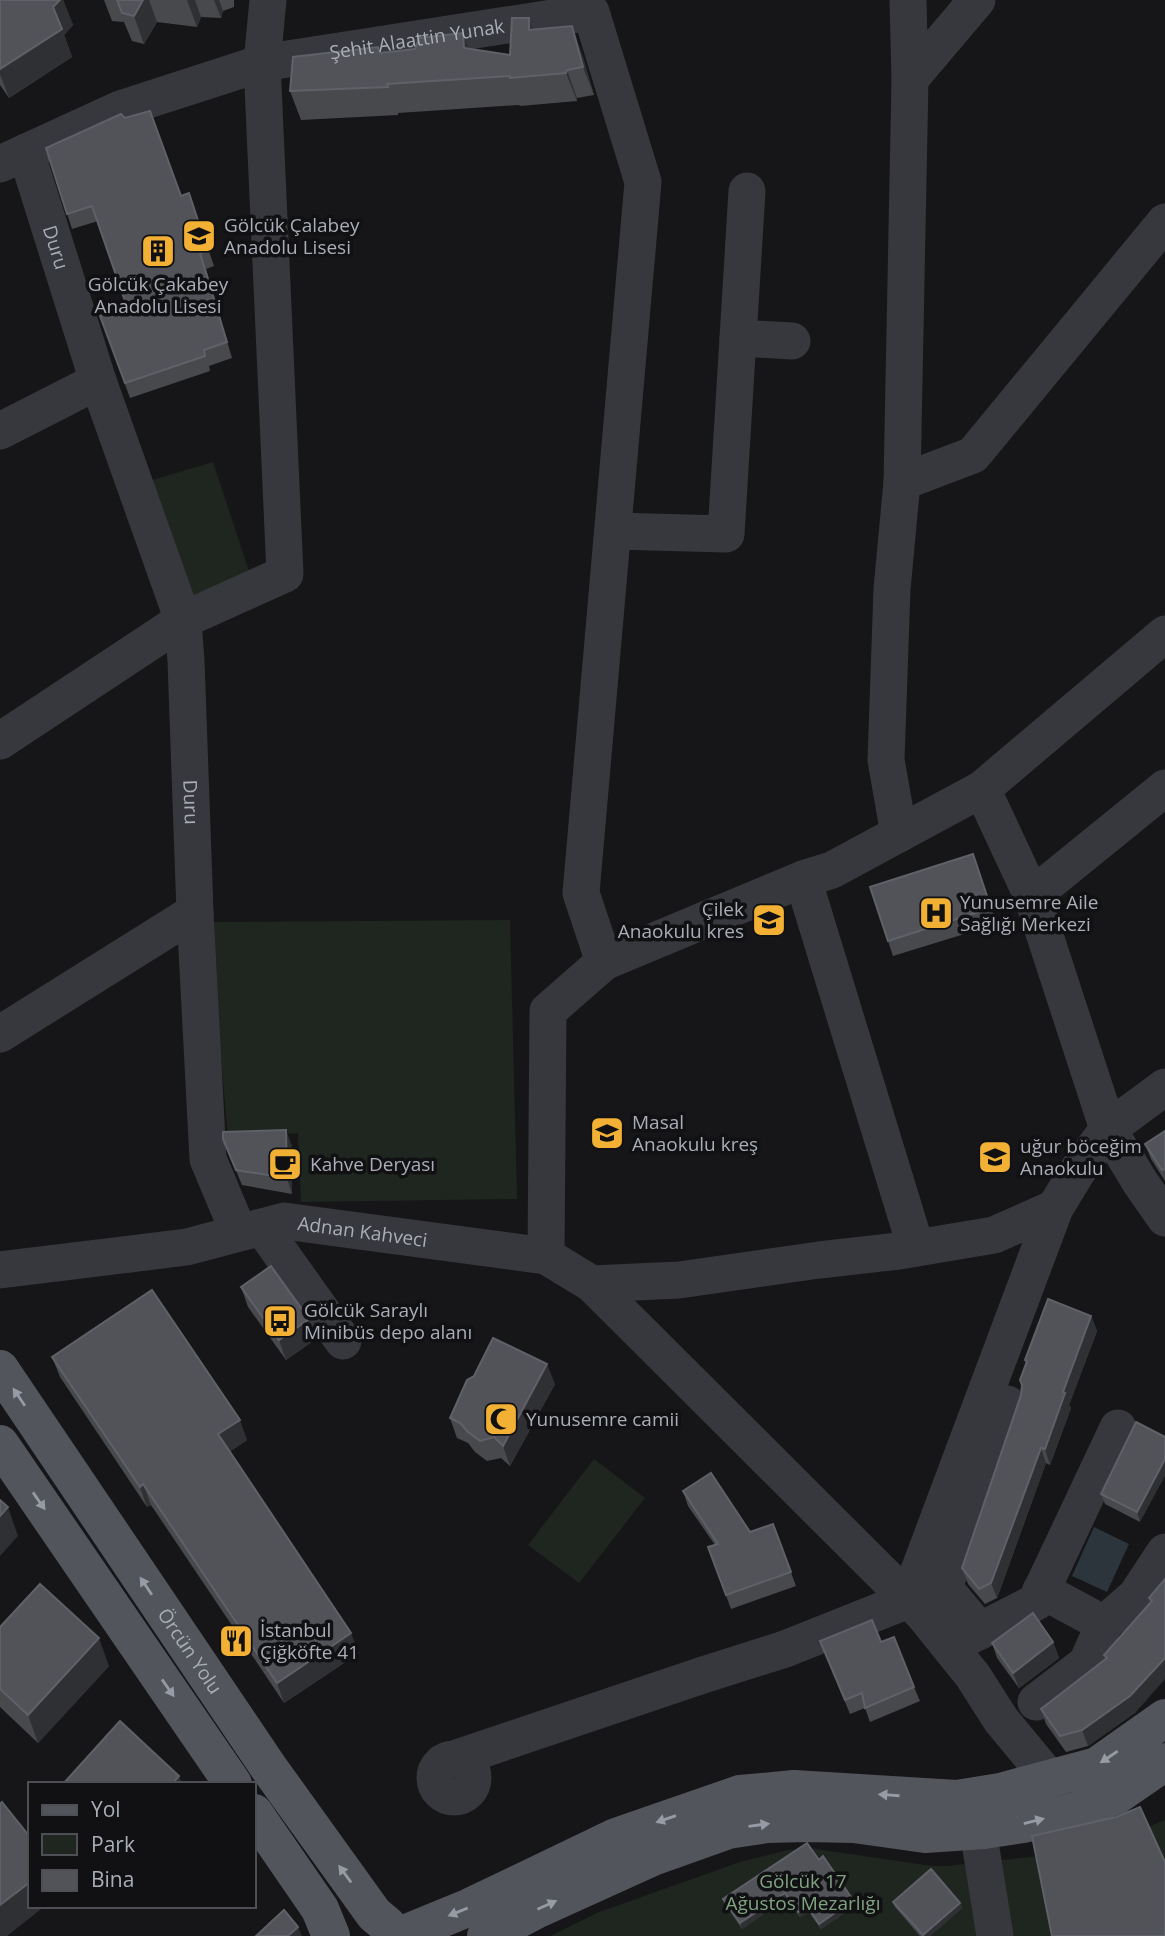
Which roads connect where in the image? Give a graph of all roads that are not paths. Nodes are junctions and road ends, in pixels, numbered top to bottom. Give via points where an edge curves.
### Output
1 (268, 0) edge
2 (908, 0) edge
3 (977, 0) edge
4 (262, 64) junction
5 (910, 79) junction
6 (13, 158) edge
7 (747, 191) dead end
8 (1165, 222) edge
9 (738, 338) junction
10 (792, 341) dead end
11 (98, 381) junction
12 (0, 431) edge
13 (902, 482) junction
14 (612, 531) junction
15 (183, 621) junction
16 (1165, 634) edge
17 (0, 741) edge
18 (1165, 788) edge
19 (982, 789) junction
20 (899, 834) junction
21 (803, 879) junction
22 (1032, 896) junction
23 (195, 912) junction
24 (604, 962) junction
25 (0, 1034) edge
26 (1165, 1087) edge
27 (1108, 1129) junction
28 (1055, 1208) junction
29 (1165, 1218) edge
30 (251, 1230) junction
31 (916, 1248) junction
32 (546, 1256) junction
33 (0, 1270) edge
34 (592, 1284) junction
35 (343, 1341) dead end
36 (1027, 1348) edge
37 (0, 1369) edge
38 (1118, 1428) dead end
39 (0, 1444) edge
40 (1165, 1552) edge
41 (1041, 1590) junction
42 (908, 1600) junction
43 (1104, 1624) junction
44 (964, 1639) junction
45 (1036, 1702) dead end
46 (1165, 1718) edge
47 (454, 1759) dead end
48 (1165, 1762) edge
49 (1049, 1778) junction
50 (232, 1782) edge
51 (256, 1816) edge
52 (978, 1830) junction
53 (393, 1933) edge
54 (331, 1936) edge
55 (486, 1936) edge
56 (995, 1936) edge

1 - 4 street
2 - 5 street
3 - 5 street
4 - 6 street, Şehit Alaattin Yunak via 120,109
4 - 14 street, Şehit Alaattin Yunak via 591,12 643,182
4 - 15 street via 285,574
5 - 13 street
6 - 11 street, Duru
7 - 9 street
8 - 13 street via 973,455
9 - 10 street
9 - 14 street via 726,534
11 - 12 street
11 - 15 street, Duru
13 - 20 street via 892,589 886,760
14 - 24 street via 581,893
15 - 17 street
15 - 23 street, Duru
16 - 19 street
18 - 22 street
19 - 20 street
19 - 22 street
20 - 21 street via 832,870
21 - 24 street
21 - 31 street
22 - 27 street
23 - 25 street
23 - 30 street, Duru via 208,1159
24 - 32 street via 548,1011
26 - 27 street
27 - 28 street
27 - 29 street
28 - 31 street via 994,1235
28 - 42 street
30 - 32 street, Adnan Kahveci via 284,1221
30 - 33 street, Adnan Kahveci via 187,1247
30 - 35 street, Duru
31 - 34 street via 679,1280
32 - 34 street, Adnan Kahveci
34 - 42 street, Adnan Kahveci
36 - 44 street via 944,1588
53 -> 37 main road, Örcün Yolu via 374,1914 274,1776
38 - 41 street
39 -> 50 main road, Örcün Yolu
40 - 43 street via 1136,1596
41 - 43 street
41 - 44 street via 1036,1602
42 - 44 street, Adnan Kahveci
42 - 47 street via 785,1649
43 - 45 street via 1087,1663
44 - 49 street via 973,1676 1001,1720
46 -> 49 main road via 1097,1766
52 -> 48 main road via 1076,1811 1117,1796
49 -> 53 main road via 957,1799 794,1789 740,1794 616,1837 470,1907
51 - 54 main road via 320,1909
55 -> 52 main road via 655,1856 728,1830 806,1823 925,1834
52 - 56 street

